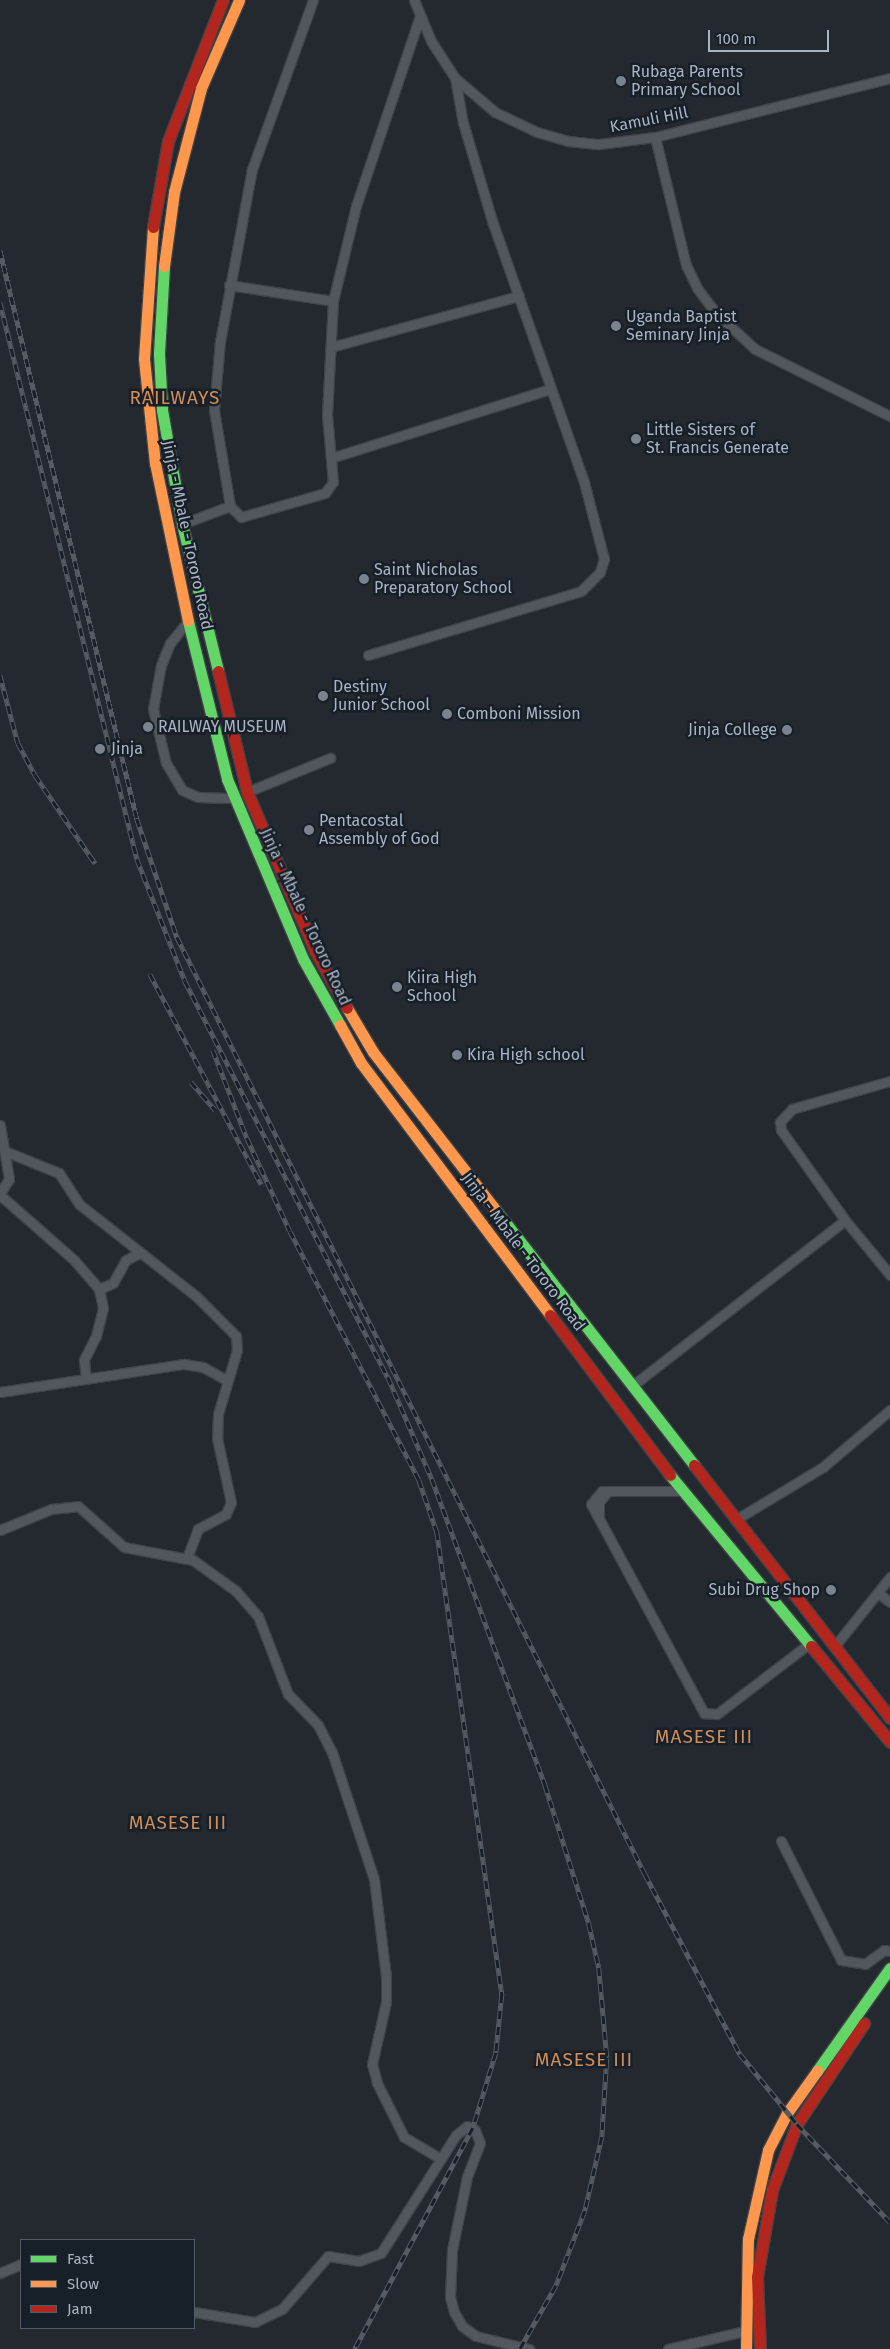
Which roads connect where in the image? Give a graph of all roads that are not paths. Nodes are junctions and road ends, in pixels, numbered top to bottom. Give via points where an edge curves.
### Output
1 (223, 0) edge
2 (239, 0) edge
3 (313, 0) edge
4 (414, 0) edge
5 (420, 16) junction
6 (455, 78) junction
7 (890, 78) edge
8 (655, 137) junction
9 (229, 285) junction
10 (518, 296) junction
11 (333, 301) junction
12 (331, 347) junction
13 (550, 389) junction
14 (890, 416) edge
15 (331, 458) junction
16 (230, 506) junction
17 (182, 524) junction
18 (188, 622) junction
19 (368, 655) dead end
20 (330, 758) dead end
21 (247, 792) junction
22 (235, 798) junction
23 (890, 1081) edge
24 (0, 1125) edge
25 (7, 1152) junction
26 (9, 1179) junction
27 (0, 1194) edge
28 (14, 1204) junction
29 (845, 1220) junction
30 (139, 1253) junction
31 (890, 1275) edge
32 (99, 1289) junction
33 (86, 1378) junction
34 (226, 1380) junction
35 (632, 1386) junction
36 (0, 1392) edge
37 (890, 1410) edge
38 (682, 1491) junction
39 (735, 1520) junction
40 (0, 1530) edge
41 (187, 1556) junction
42 (890, 1578) edge
43 (878, 1593) junction
44 (890, 1602) edge
45 (810, 1643) junction
46 (834, 1647) junction
47 (890, 1718) edge
48 (890, 1742) edge
49 (781, 1841) dead end
50 (890, 1951) edge
51 (890, 1968) edge
52 (890, 1987) edge
53 (441, 2159) junction
54 (20, 2264) edge
55 (0, 2273) edge
56 (195, 2312) edge
57 (744, 2331) junction
58 (529, 2349) edge
59 (668, 2349) edge
60 (746, 2349) edge
61 (760, 2349) edge

1 - 18 highway, Jinja - Mbale - Tororo Road via 168,141 157,195 147,278 147,413
2 - 17 highway, Jinja - Mbale - Tororo Road via 201,88 183,150 166,239 160,298 162,401
3 - 9 street via 252,169
4 - 5 street, Kamuli Hill
5 - 6 street, Kamuli Hill via 440,57
5 - 11 street via 356,206
6 - 8 street, Kamuli Hill via 495,112 537,132 599,144
6 - 10 street via 463,123
7 - 8 street, Kamuli Hill
8 - 14 street via 686,265 697,288 716,313 755,349
9 - 11 street
9 - 16 street via 214,410
10 - 12 street
10 - 13 street
11 - 12 street
12 - 15 street via 327,415
13 - 15 street
13 - 19 street via 584,482 604,559 600,572 581,591
15 - 16 street via 333,482 325,493 241,517
16 - 17 street
17 - 21 highway, Jinja - Mbale - Tororo Road
18 - 22 highway, Jinja - Mbale - Tororo Road
18 - 22 street via 170,643 161,665 153,709 166,763 182,790 198,797
20 - 21 street
21 - 35 highway, Jinja - Mbale - Tororo Road via 315,951 373,1052
22 - 38 highway, Jinja - Mbale - Tororo Road via 303,959 361,1063
23 - 29 street via 792,1109 780,1122 781,1130
24 - 25 street
25 - 26 street
25 - 30 street via 59,1173 79,1204
26 - 27 street
26 - 28 street
27 - 28 street
28 - 32 street via 90,1275
29 - 31 street
29 - 35 street
30 - 32 street via 126,1260 113,1283
30 - 34 street via 197,1297 234,1332 237,1350
32 - 33 street via 103,1308 96,1336 84,1360
33 - 34 street via 184,1364 203,1367
33 - 36 street
34 - 41 street via 217,1438 231,1502 226,1514 198,1529
35 - 39 highway, Jinja - Mbale - Tororo Road
37 - 39 street via 823,1467
38 - 45 highway, Jinja - Mbale - Tororo Road
38 - 45 street via 608,1491 596,1493 591,1504 708,1716 717,1714
39 - 46 highway, Jinja - Mbale - Tororo Road
40 - 41 street via 51,1509 78,1506 124,1547 135,1552
41 - 53 street via 248,1603 258,1616 288,1694 318,1725 332,1752 374,1879 386,1976 386,2002 372,2064 377,2083 404,2137
42 - 43 street
43 - 44 street
43 - 46 street
45 - 48 highway, Jinja - Mbale - Tororo Road
46 - 47 highway, Jinja - Mbale - Tororo Road
49 - 50 street via 841,1960 865,1964 884,1950
51 - 57 highway via 787,2113 768,2150 748,2239
52 - 61 highway via 797,2124 772,2190 757,2277
53 - 56 street via 386,2247 372,2258 328,2256 282,2309 255,2322
53 - 58 street via 463,2128 475,2130 480,2143 467,2177 452,2250 450,2297 454,2312 462,2326 476,2336
54 - 55 street
57 - 59 street
57 - 60 highway

